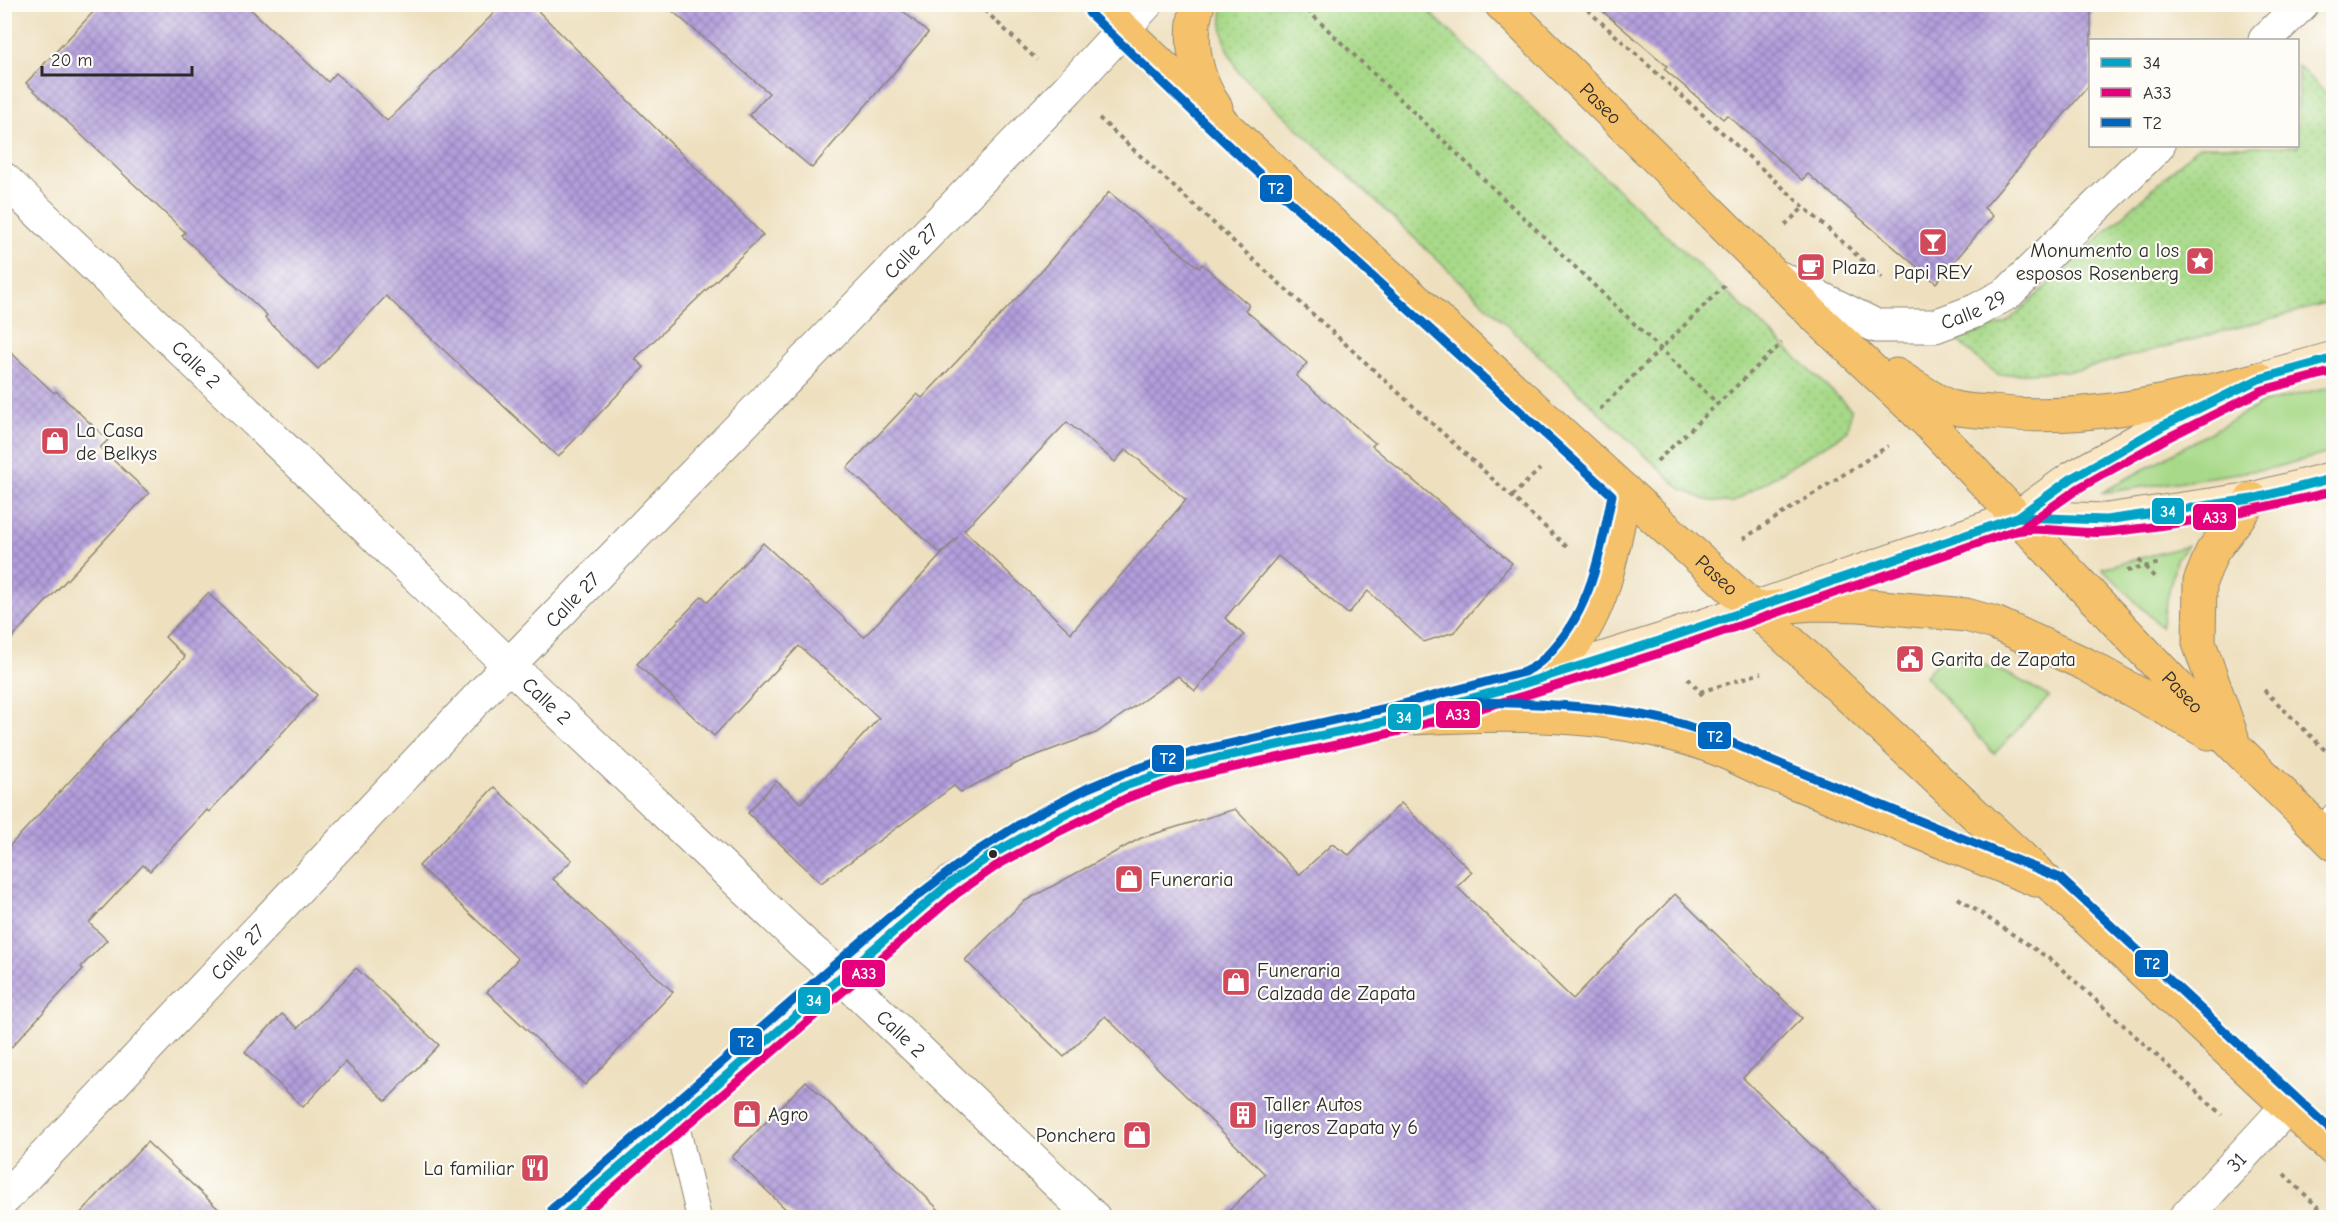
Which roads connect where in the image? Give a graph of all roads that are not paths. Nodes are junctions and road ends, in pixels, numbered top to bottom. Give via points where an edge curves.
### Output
1 (1097, 4) edge
2 (1146, 4) edge
3 (1198, 4) edge
4 (1501, 4) edge
5 (2302, 4) edge
6 (1123, 30) junction
7 (2266, 39) edge
8 (1236, 136) junction
9 (2157, 147) edge
10 (4, 179) edge
11 (1766, 266) junction
12 (2334, 358) edge
13 (2259, 379) junction
14 (2334, 478) edge
15 (1626, 491) junction
16 (2252, 499) junction
17 (2019, 517) junction
18 (1754, 609) junction
19 (508, 665) junction
20 (1541, 678) junction
21 (1397, 719) junction
22 (2235, 747) junction
23 (2330, 831) edge
24 (2054, 888) junction
25 (840, 976) junction
26 (2287, 1107) junction
27 (675, 1118) junction
28 (2334, 1150) edge
29 (4, 1199) edge
30 (560, 1218) edge
31 (699, 1218) edge
32 (1094, 1218) edge
33 (2185, 1218) edge

1 - 6 main road, Paseo
2 - 6 street, Calle 27
3 - 8 main road via 1194,54 1205,93
4 - 11 main road, Paseo
5 - 7 street
6 - 8 main road, Paseo
6 - 19 street, Calle 27
8 - 15 main road, Paseo
9 - 11 street, Calle 29 via 2008,293 1935,326 1876,326
10 - 19 street, Calle 2
11 - 13 main road via 1895,374 1951,407 2012,415 2085,413 2167,402
11 - 17 main road, Paseo
12 - 13 main road
13 - 17 main road via 2161,427 2072,478
14 - 16 main road
15 - 18 main road, Paseo
15 - 20 main road via 1596,607 1570,650
16 - 17 main road via 2106,520
16 - 22 main road via 2212,552 2200,582 2199,643
17 - 18 main road
17 - 22 main road, Paseo
18 - 20 main road
18 - 22 main road via 1860,605 1966,615 1995,622 2085,664
18 - 24 main road, Paseo
19 - 25 street, Calle 2
19 - 29 street, Calle 27
20 - 21 main road
21 - 24 main road via 1539,715 1656,730 1720,750
21 - 25 main road via 1169,771 1082,805 993,854 949,884
22 - 23 main road, Paseo
24 - 26 main road, Paseo
25 - 27 main road
25 - 32 street, Calle 2
26 - 28 main road, Paseo
26 - 33 street, 31
27 - 30 main road
27 - 31 lane

